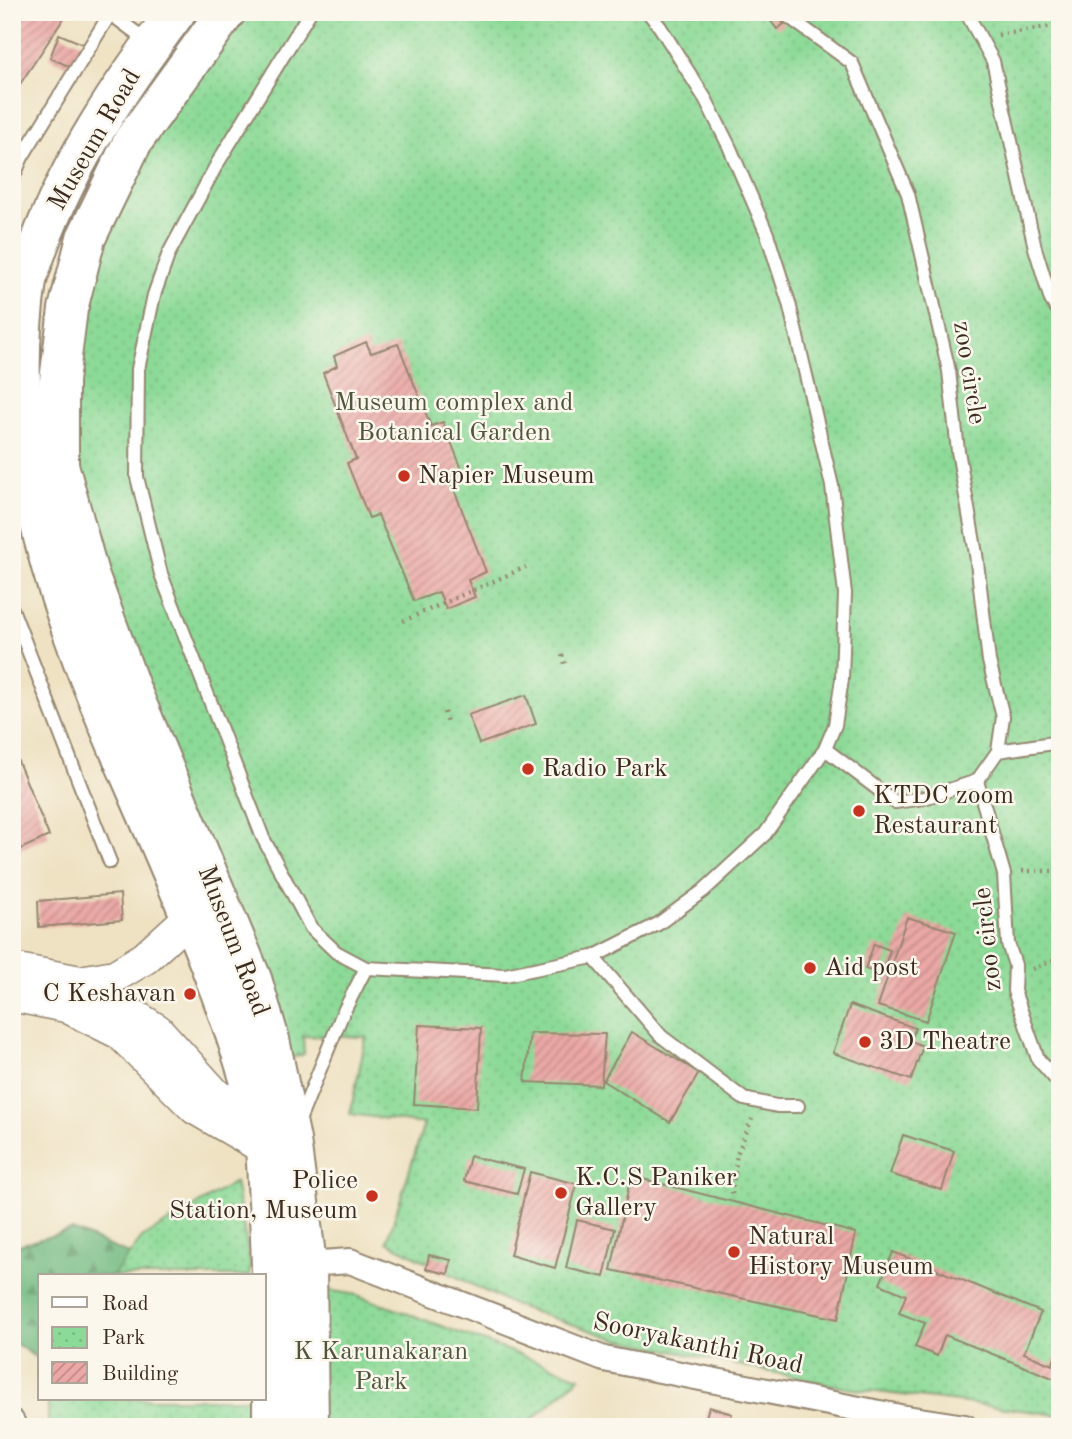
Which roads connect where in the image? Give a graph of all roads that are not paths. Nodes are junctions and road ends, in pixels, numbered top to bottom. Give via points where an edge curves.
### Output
1 (176, 12) edge
2 (226, 12) edge
3 (310, 12) edge
4 (648, 12) edge
5 (782, 12) edge
6 (966, 12) edge
7 (109, 13) edge
8 (152, 45) junction
9 (12, 180) edge
10 (1060, 313) edge
11 (62, 476) junction
12 (24, 484) junction
13 (12, 609) edge
14 (1060, 742) edge
15 (825, 748) junction
16 (998, 751) junction
17 (977, 781) junction
18 (110, 862) dead end
19 (191, 916) junction
20 (593, 957) junction
21 (366, 968) junction
22 (12, 969) edge
23 (80, 982) junction
24 (12, 995) edge
25 (1060, 1084) edge
26 (798, 1106) dead end
27 (272, 1137) junction
28 (307, 1264) junction
29 (12, 1422) edge
30 (14, 1427) edge
31 (272, 1427) edge
32 (309, 1427) edge
33 (965, 1427) edge

1 - 8 main road, Museum Road
2 - 11 main road, Museum Road via 133,141 86,238 68,309 59,381
3 - 21 lane via 217,164 169,253 154,295 138,369 137,477 161,574 263,838 311,928 335,952
4 - 15 lane via 706,100 729,146 767,234 789,303 832,486 845,593 842,678 835,725
5 - 16 lane, zoo circle via 852,63 908,194 949,370 989,661 1003,717
6 - 10 lane via 993,61 1035,248 1051,300
7 - 8 lane
7 - 9 lane
8 - 12 main road, Museum Road via 93,133 60,194 28,278 17,342 16,418
11 - 12 main road
11 - 27 main road, Museum Road via 89,574 130,687 252,979 277,1067
12 - 19 main road, Museum Road via 44,561 84,670
13 - 18 lane
14 - 16 lane
15 - 17 lane via 895,802
15 - 20 lane via 765,834 703,891 658,924
16 - 17 lane, zoo circle
17 - 25 lane, zoo circle via 1003,871 1014,991 1038,1059
19 - 23 street via 145,958 115,976
19 - 27 main road, Museum Road
20 - 21 lane via 505,975
20 - 26 lane via 661,1036 744,1099
21 - 27 lane
22 - 23 street
23 - 27 street via 157,1030 215,1094
24 - 27 street via 66,1006 120,1033 195,1108
27 - 28 main road, Museum Road
27 - 31 main road, Museum Road
28 - 32 main road, Museum Road
28 - 33 street, Sooryakanthi Road via 350,1261 604,1359
29 - 30 street

